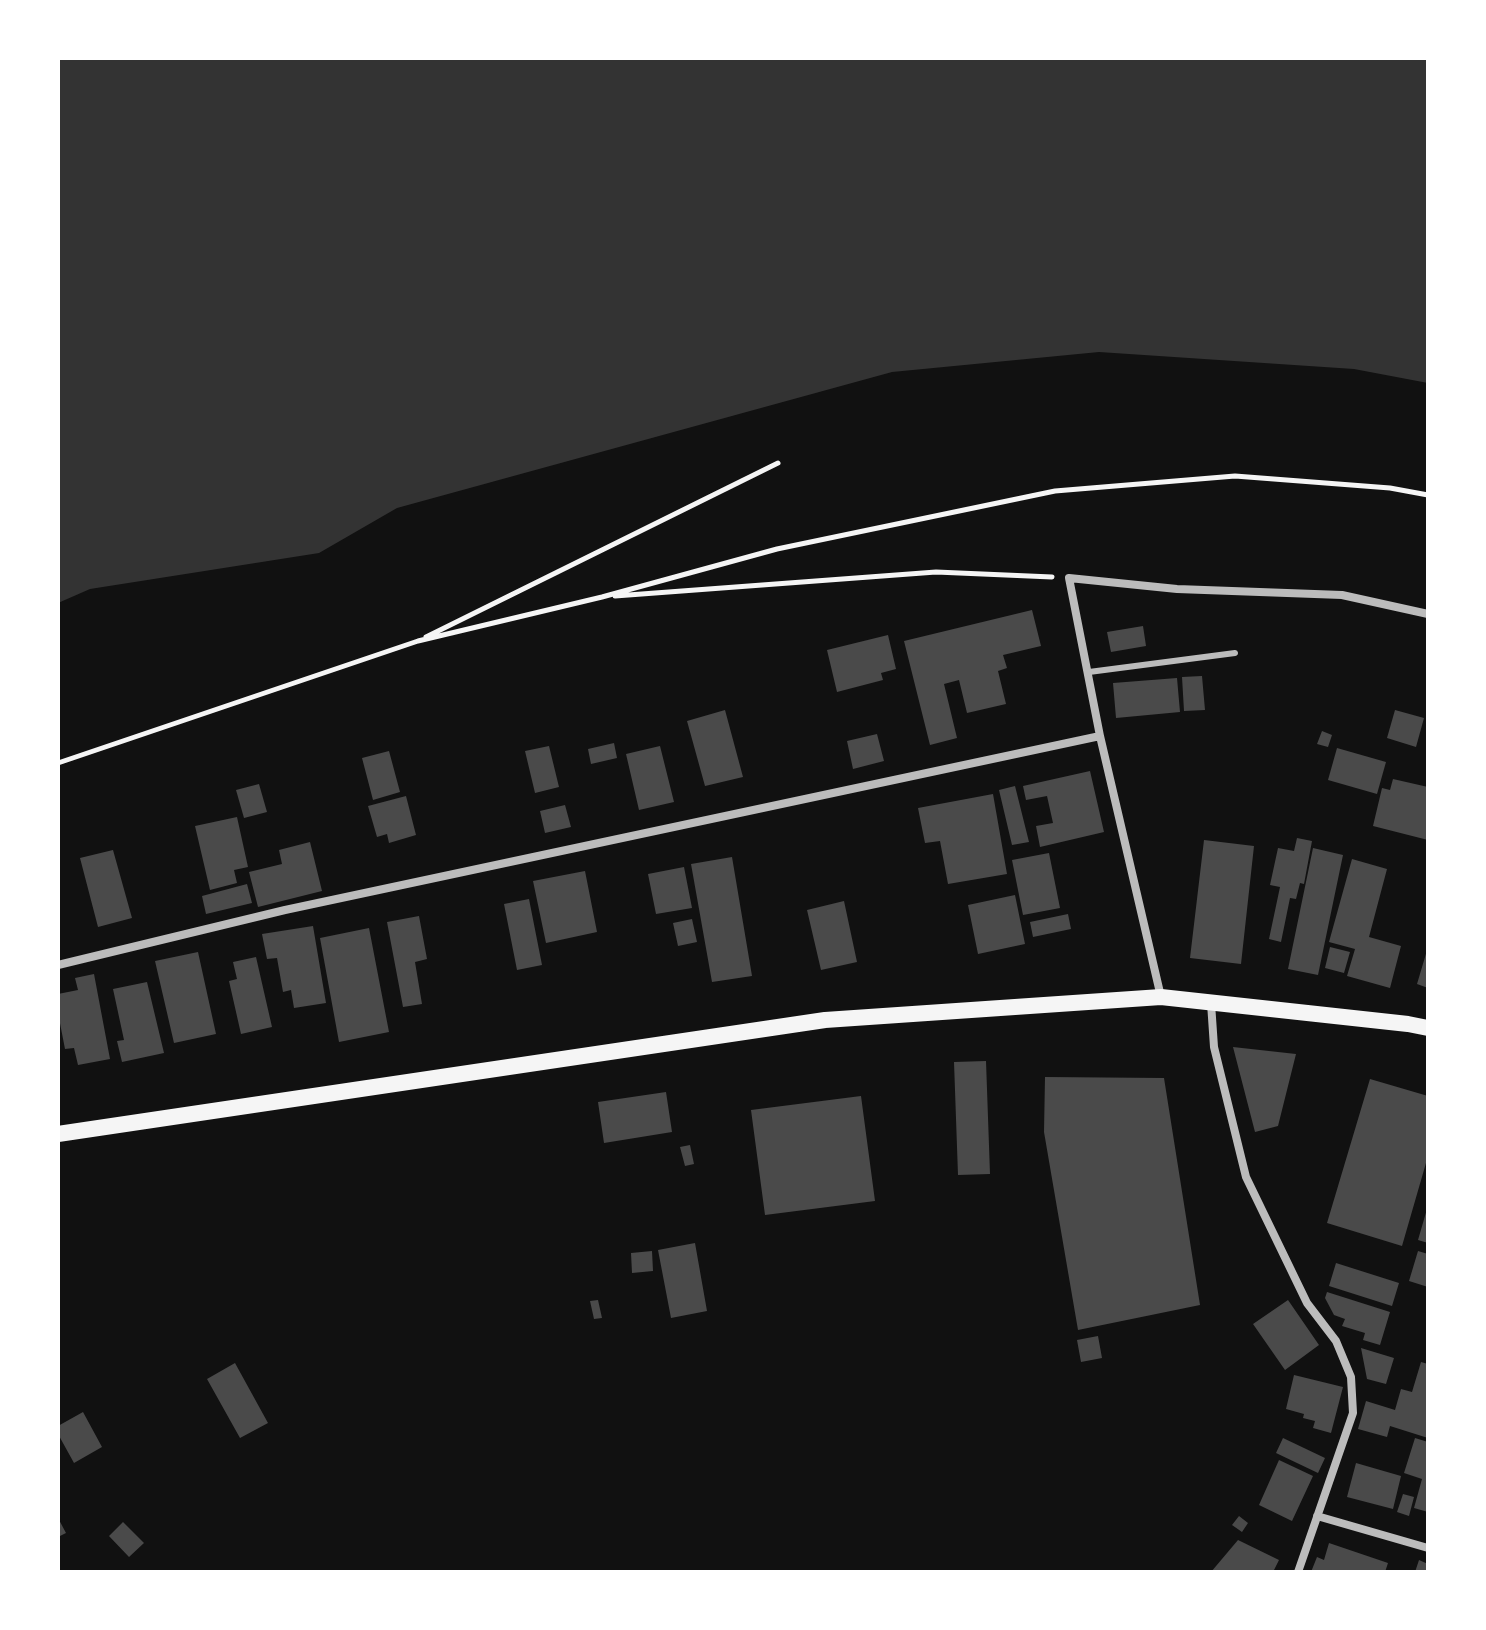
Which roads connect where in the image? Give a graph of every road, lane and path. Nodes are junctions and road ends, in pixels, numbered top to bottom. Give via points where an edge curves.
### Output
1 (778, 463) dead end
2 (1428, 495) edge
3 (1069, 578) junction
4 (602, 597) junction
5 (1428, 614) edge
6 (418, 641) junction
7 (1235, 653) dead end
8 (1089, 672) junction
9 (1100, 736) junction
10 (58, 763) edge
11 (58, 965) edge
12 (1161, 997) junction
13 (1211, 1002) junction
14 (1428, 1028) edge
15 (58, 1134) edge
16 (1317, 1516) junction
17 (1428, 1548) edge
18 (1298, 1572) edge

1 - 6 path
2 - 4 path via 1235,476 1055,491 777,549
3 - 4 path via 936,572
3 - 5 street via 1177,589 1342,595
3 - 8 street
4 - 6 path
6 - 10 path
7 - 8 lane
8 - 9 street
9 - 11 street via 285,910
9 - 12 street
12 - 13 main road
12 - 15 main road via 825,1020
13 - 14 main road
13 - 16 street via 1214,1047 1246,1177 1307,1303 1336,1341 1351,1377 1353,1413
16 - 17 street
16 - 18 street

